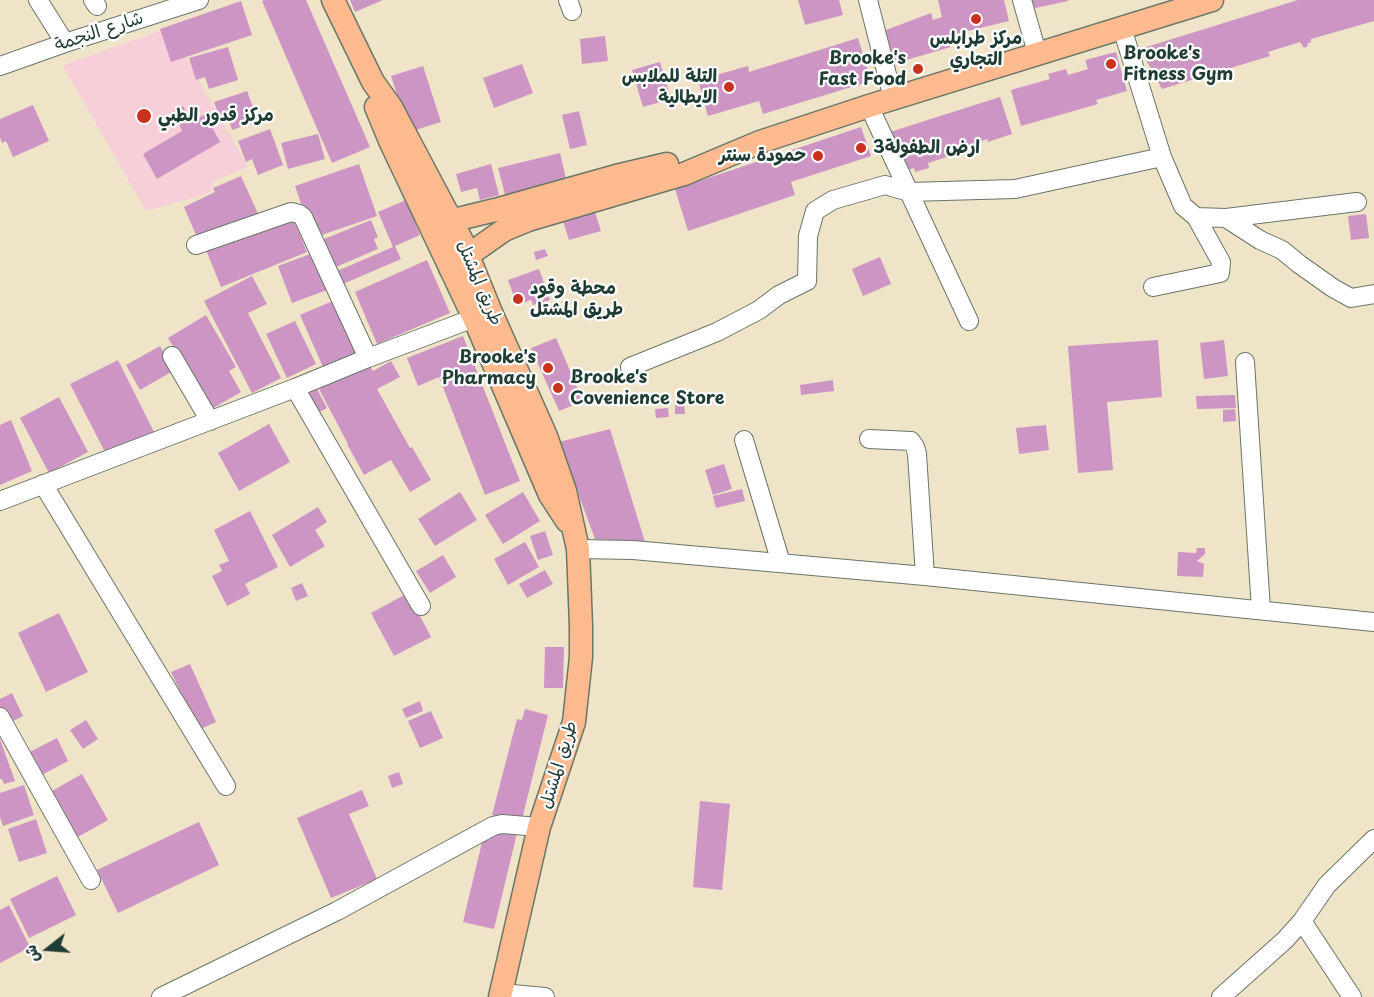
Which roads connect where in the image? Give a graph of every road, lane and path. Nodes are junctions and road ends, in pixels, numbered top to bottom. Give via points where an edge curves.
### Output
1 (38, 0) edge
2 (200, 0) edge
3 (333, 0) edge
4 (868, 0) edge
5 (1022, 0) edge
6 (1212, 0) edge
7 (1122, 28) junction
8 (65, 43) junction
9 (1037, 53) junction
10 (0, 66) edge
11 (893, 98) junction
12 (869, 105) junction
13 (760, 142) junction
14 (1162, 157) junction
15 (909, 192) junction
16 (1357, 202) dead end
17 (1196, 217) junction
18 (1226, 218) junction
19 (441, 223) junction
20 (196, 245) dead end
21 (459, 263) junction
22 (1153, 287) dead end
23 (1374, 294) edge
24 (474, 318) junction
25 (969, 321) dead end
26 (172, 356) dead end
27 (368, 358) junction
28 (1245, 362) dead end
29 (630, 367) dead end
30 (296, 388) junction
31 (210, 421) junction
32 (869, 439) dead end
33 (744, 440) dead end
34 (43, 484) junction
35 (0, 501) edge
36 (575, 539) junction
37 (781, 563) junction
38 (925, 576) junction
39 (421, 606) dead end
40 (1261, 610) junction
41 (1374, 622) edge
42 (0, 717) edge
43 (226, 786) dead end
44 (539, 827) junction
45 (1374, 838) edge
46 (91, 880) dead end
47 (1302, 921) junction
48 (500, 995) edge
49 (161, 997) edge
50 (545, 997) edge
51 (1221, 997) edge
52 (1352, 997) edge

1 - 8 street
2 - 8 street, شارع النجمة
3 - 19 main road, طريق المشتل via 373,82 376,108 391,142
4 - 11 street
5 - 9 street
6 - 7 main road
7 - 9 main road
7 - 14 street
8 - 10 street, شارع النجمة
9 - 11 main road
11 - 12 main road
12 - 13 main road
12 - 15 street
13 - 19 main road
13 - 21 main road via 684,174 528,220 504,230
14 - 15 street via 1015,189
14 - 17 street via 1183,206
15 - 25 street
15 - 29 street via 885,185 833,200 815,211 808,237 807,281 717,332
16 - 18 street
17 - 18 street
17 - 22 street via 1221,262 1220,273
18 - 23 street via 1282,250 1351,298
19 - 21 main road, طريق المشتل
20 - 27 street via 291,212 299,214
21 - 24 main road, طريق المشتل
21 - 36 main road, طريق المشتل via 546,436 565,491
24 - 27 street
24 - 36 main road, طريق المشتل via 550,495
26 - 31 street
27 - 30 street
28 - 40 street
30 - 31 street
30 - 39 street
31 - 34 street
32 - 38 street via 911,441 915,447
33 - 37 street
34 - 35 street
34 - 43 street
36 - 37 street via 633,550
36 - 44 main road, طريق المشتل via 582,626 574,722
37 - 38 street
38 - 40 street
40 - 41 street
42 - 46 street
44 - 48 main road, طريق المشتل
44 - 49 street via 493,826 337,910
45 - 47 street via 1327,885
47 - 51 street
47 - 52 street
48 - 50 street

